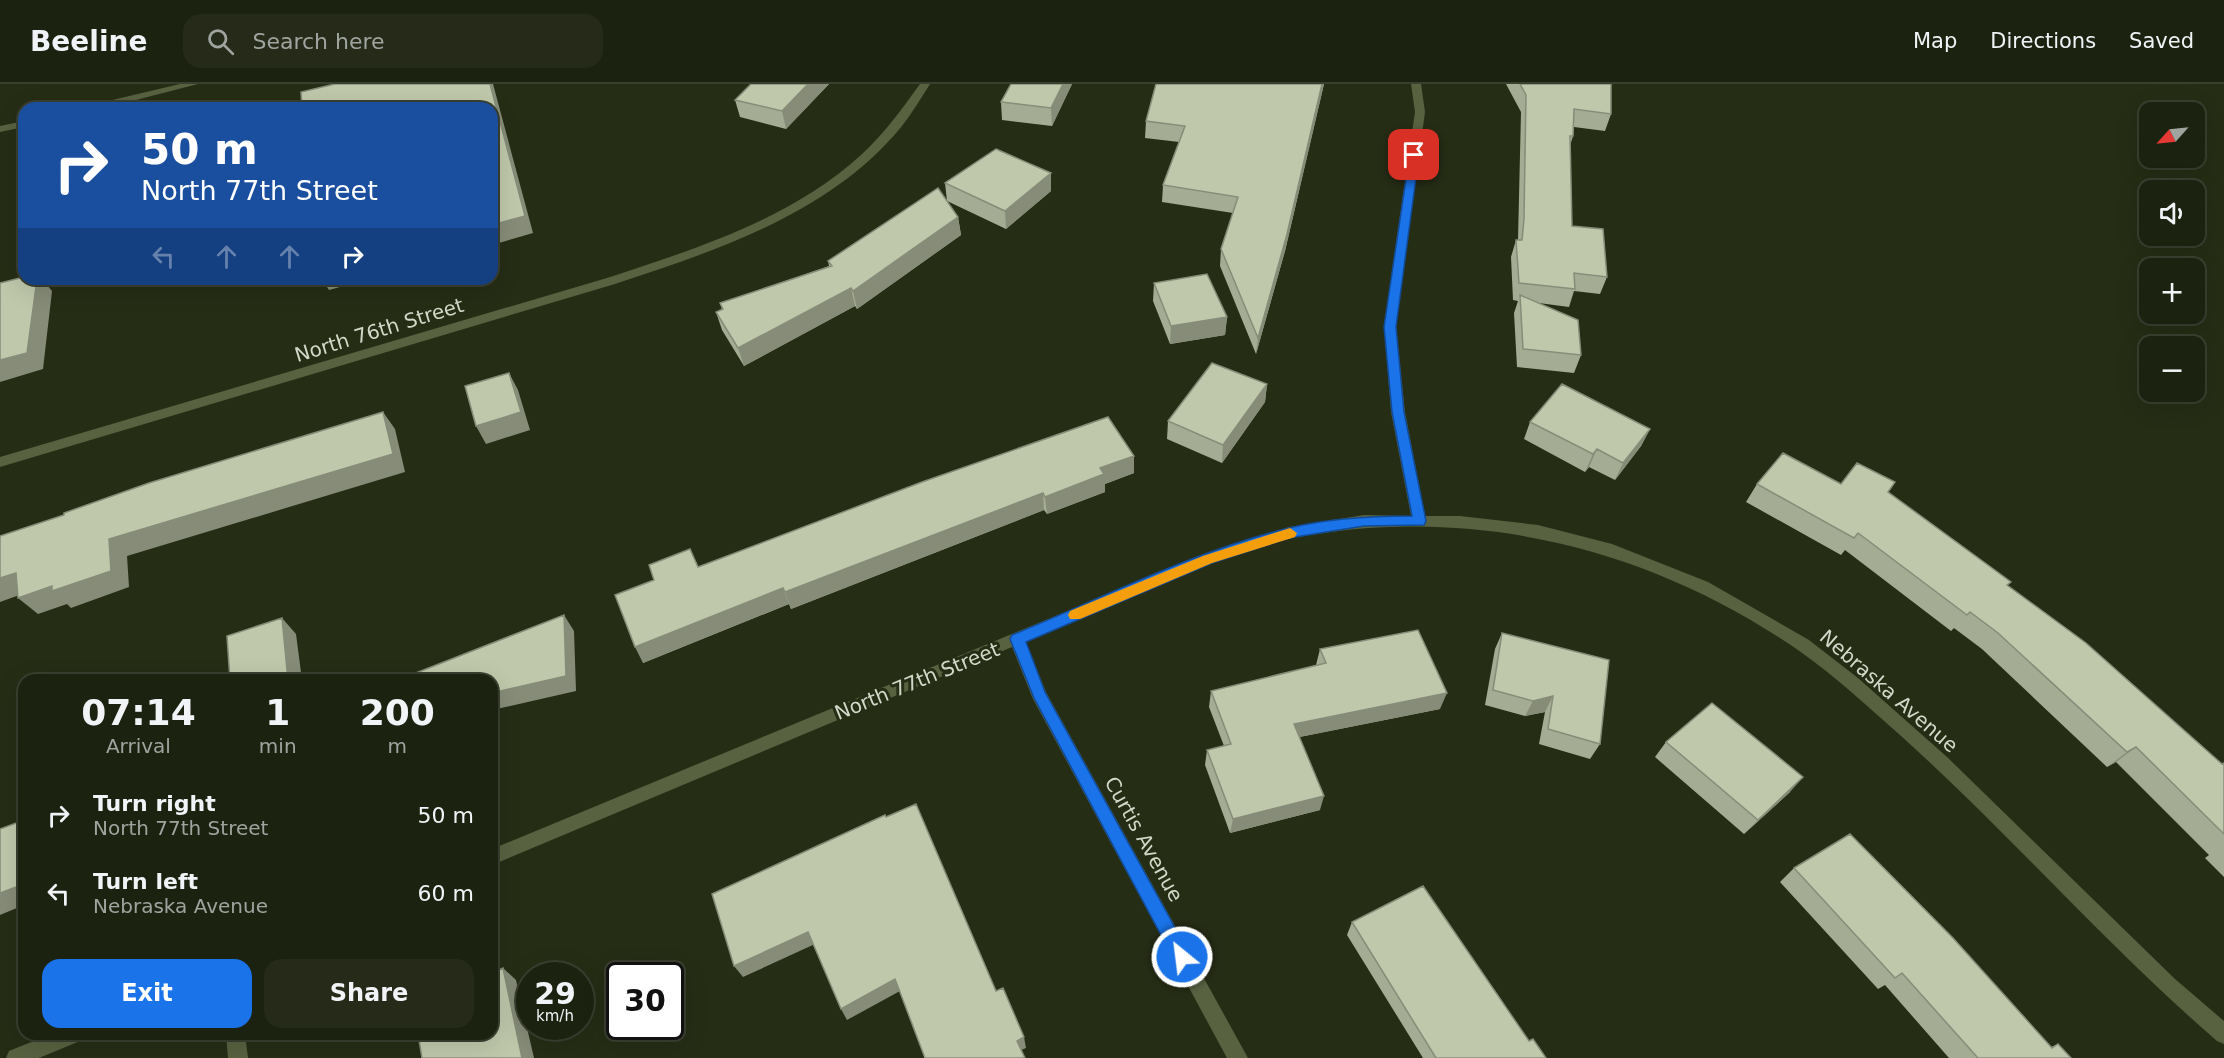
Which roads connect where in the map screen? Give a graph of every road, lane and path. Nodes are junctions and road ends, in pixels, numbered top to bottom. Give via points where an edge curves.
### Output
1 (193, 84) edge
2 (925, 84) edge
3 (1416, 84) edge
4 (116, 102) edge
5 (18, 125) edge
6 (0, 129) edge
7 (0, 462) edge
8 (1419, 521) junction
9 (1017, 639) junction
10 (498, 854) edge
11 (2224, 1034) edge
12 (58, 1040) edge
13 (236, 1040) edge
14 (16, 1058) edge
15 (237, 1058) edge
16 (1238, 1058) edge

1 - 4 street
2 - 7 street, North 76th Street via 891,133 863,160 789,210 705,250
3 - 8 street via 1420,112 1390,327 1398,412
5 - 6 street
8 - 9 street, North 77th Street via 1364,521 1289,533 1208,560
8 - 11 street, Nebraska Avenue via 1538,531 1612,550 1703,586 1803,645 1941,762 2169,986
9 - 10 street, North 77th Street
9 - 16 street, Curtis Avenue via 1039,694
12 - 14 street
13 - 15 street

